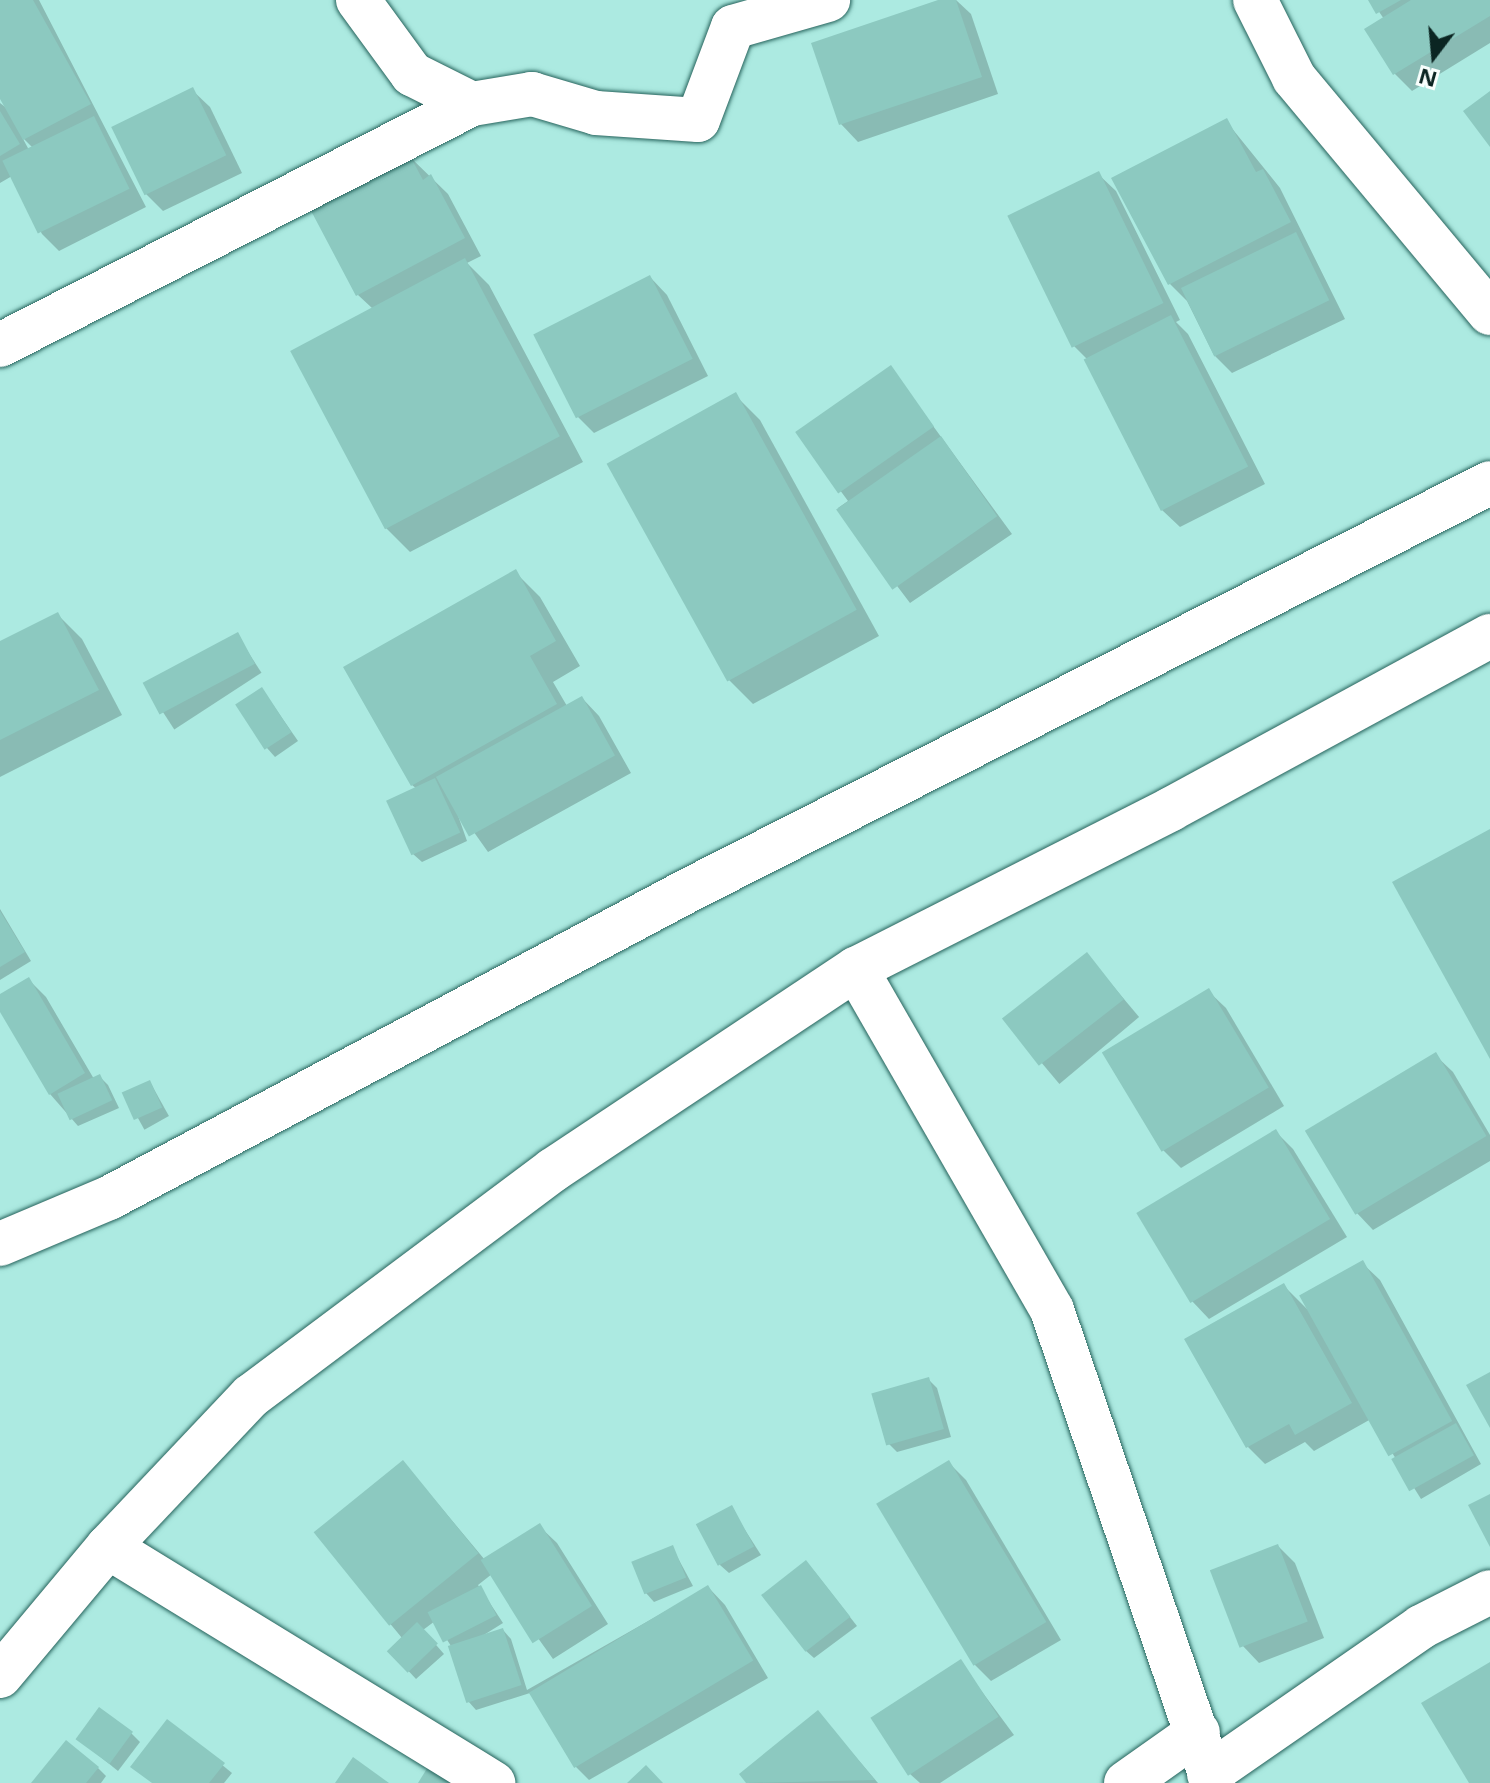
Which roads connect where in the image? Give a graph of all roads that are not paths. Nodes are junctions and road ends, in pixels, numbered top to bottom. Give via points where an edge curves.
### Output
1 (358, 0) edge
2 (828, 0) edge
3 (1255, 0) edge
4 (412, 74) junction
5 (472, 104) junction
6 (400, 143) junction
7 (1490, 313) edge
8 (0, 345) edge
9 (1490, 483) edge
10 (1490, 636) edge
11 (856, 969) junction
12 (0, 1244) edge
13 (108, 1547) junction
14 (1490, 1592) edge
15 (0, 1676) edge
16 (1198, 1732) junction
17 (1211, 1778) edge
18 (493, 1783) edge
19 (1126, 1783) edge

1 - 4 street
2 - 5 street via 733,27 698,120 596,113 532,94
3 - 7 street via 1294,78
4 - 5 street
4 - 6 street
5 - 6 street
6 - 8 street
9 - 12 street via 703,883 109,1198
10 - 11 street via 1171,809
11 - 13 street via 553,1170 263,1387
11 - 16 street via 1052,1310
13 - 15 street
13 - 18 street
14 - 17 street via 1421,1627
16 - 17 street
16 - 19 street

